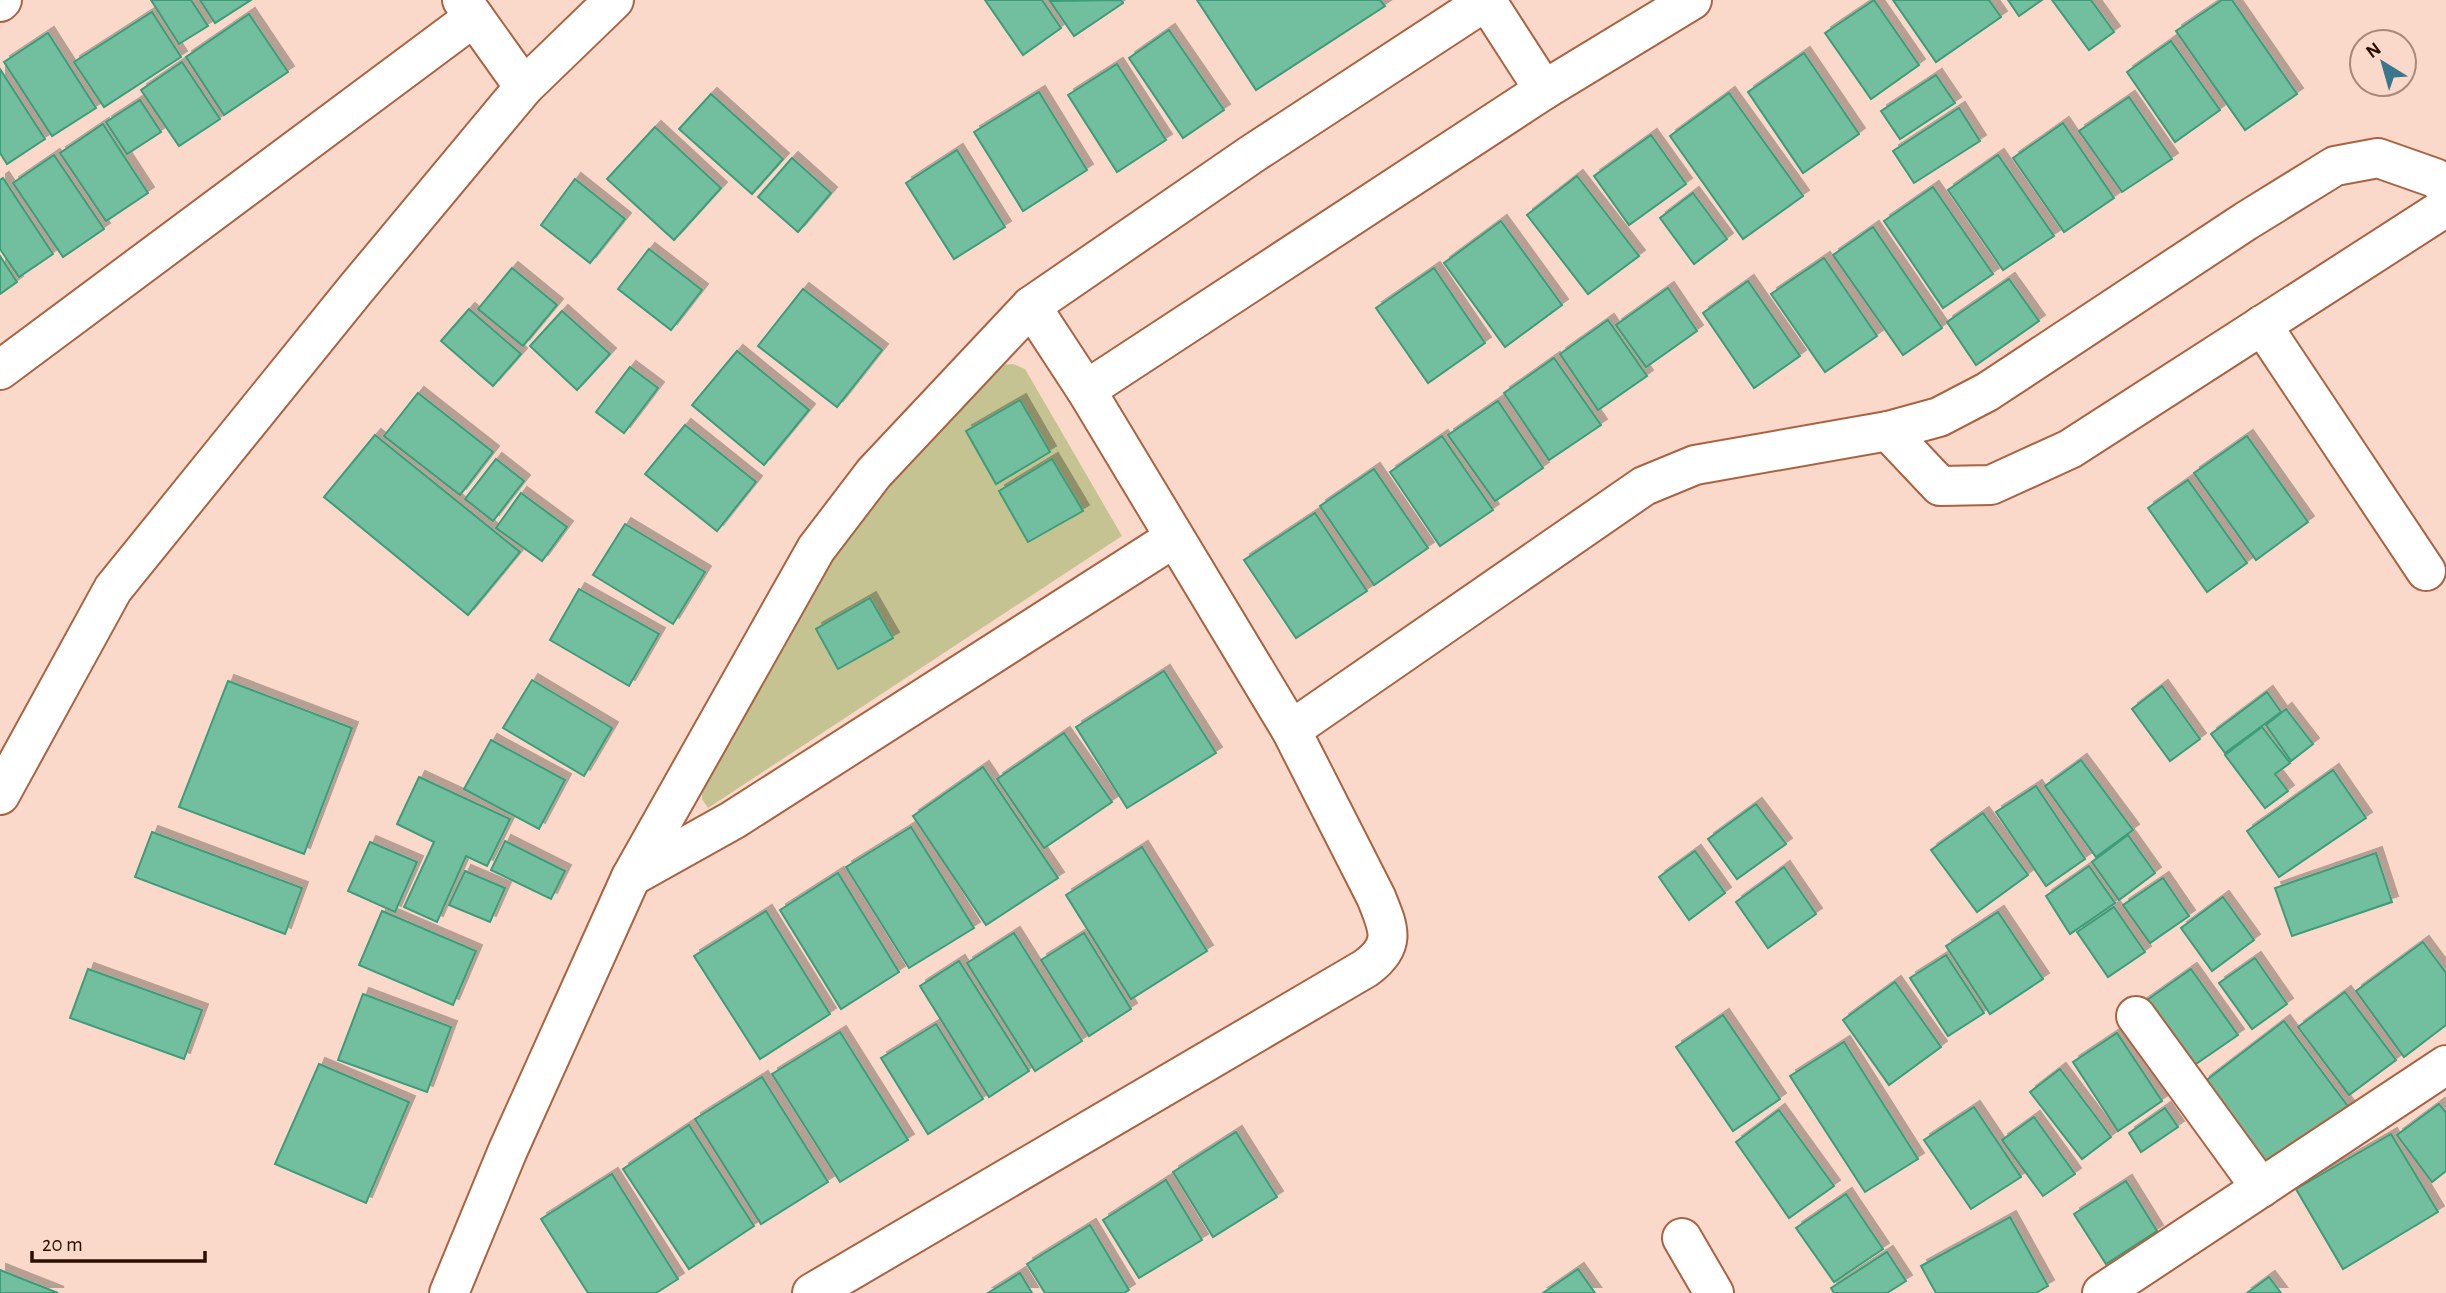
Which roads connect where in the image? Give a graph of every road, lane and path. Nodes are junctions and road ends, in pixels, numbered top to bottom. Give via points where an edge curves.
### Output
1 (614, 0) edge
2 (1486, 0) edge
3 (1692, 0) edge
4 (468, 9) edge
5 (524, 87) junction
6 (1544, 90) junction
7 (2446, 187) edge
8 (2446, 207) edge
9 (1031, 306) junction
10 (2262, 325) junction
11 (0, 370) edge
12 (1086, 390) junction
13 (1888, 431) junction
14 (1174, 538) junction
15 (2426, 571) dead end
16 (1292, 730) junction
17 (0, 795) edge
18 (631, 877) junction
19 (2136, 1016) dead end
20 (2446, 1065) edge
21 (2261, 1188) junction
22 (1682, 1238) dead end
23 (449, 1293) edge
24 (812, 1293) edge
25 (1714, 1293) edge
26 (2102, 1293) edge

1 - 5 street
2 - 6 street
2 - 9 street
3 - 6 street
4 - 5 street
4 - 11 street
5 - 17 street via 113,589
6 - 12 street
7 - 13 street via 2435,178 2378,158 2335,166 1987,392 1939,417
8 - 10 street
9 - 12 street
9 - 18 street via 874,473 816,549
10 - 13 street via 2070,449 1991,485 1940,486
10 - 15 street
12 - 14 street
13 - 16 street via 1695,465 1644,486
14 - 16 street
14 - 18 street via 744,813
16 - 24 street via 1387,924 1380,958
18 - 23 street
19 - 21 street
20 - 21 street
21 - 26 street
22 - 25 street

